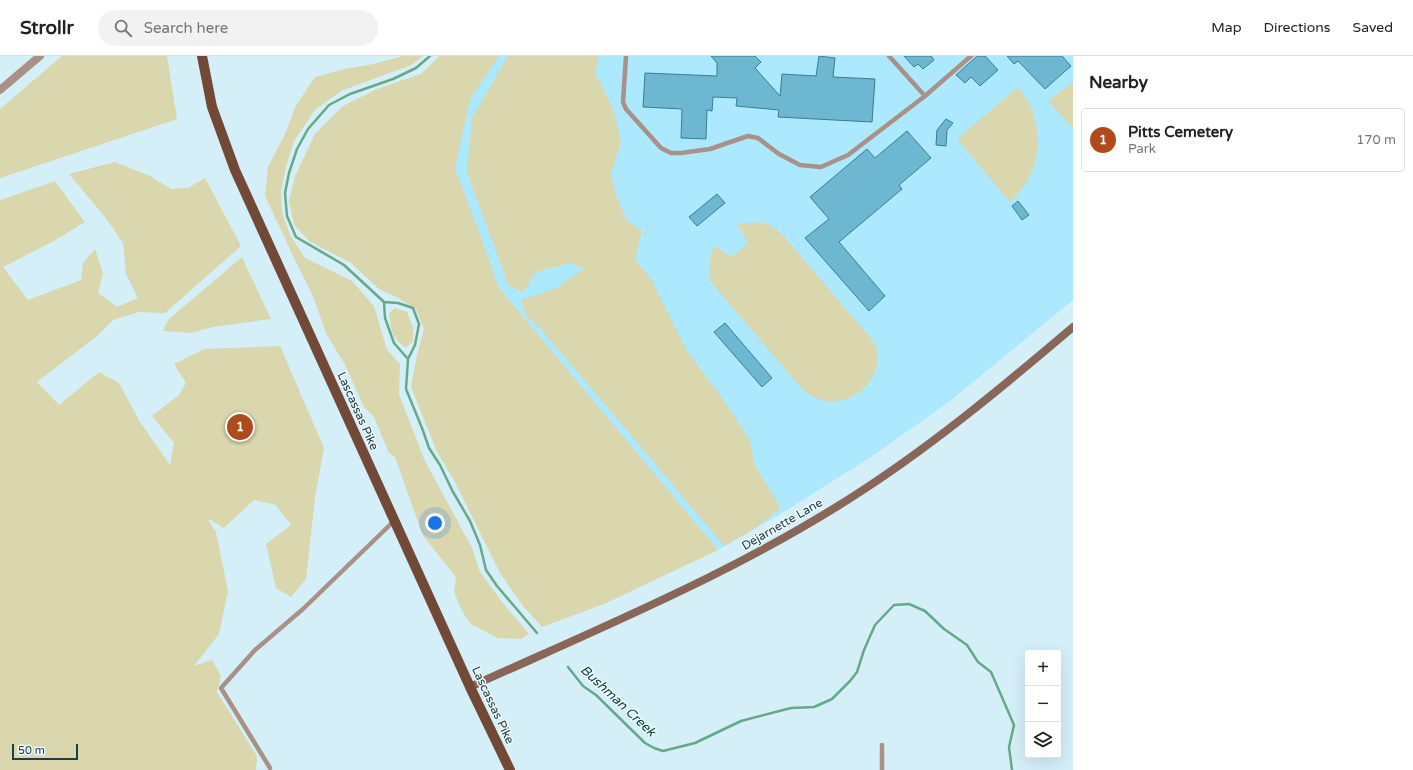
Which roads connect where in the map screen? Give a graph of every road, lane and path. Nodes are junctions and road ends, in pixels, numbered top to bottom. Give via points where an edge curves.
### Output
1 (40, 56) edge
2 (202, 56) edge
3 (626, 56) edge
4 (888, 56) edge
5 (972, 56) edge
6 (0, 90) edge
7 (924, 96) junction
8 (1073, 328) edge
9 (394, 521) junction
10 (470, 687) junction
11 (882, 745) dead end
12 (270, 768) dead end
13 (510, 770) edge
14 (882, 770) edge

1 - 6 street
2 - 9 main road, Lascassas Pike via 212,107 235,170
3 - 7 lane via 622,102 661,148 671,153 710,149 748,136 758,138 779,154 800,165 820,167 848,155
4 - 7 lane
5 - 7 lane
8 - 10 main road, Dejarnette Lane via 923,448 865,489 803,526 681,591
9 - 10 main road, Lascassas Pike
9 - 12 lane via 303,609 254,650 221,688
10 - 13 main road, Lascassas Pike
11 - 14 lane

